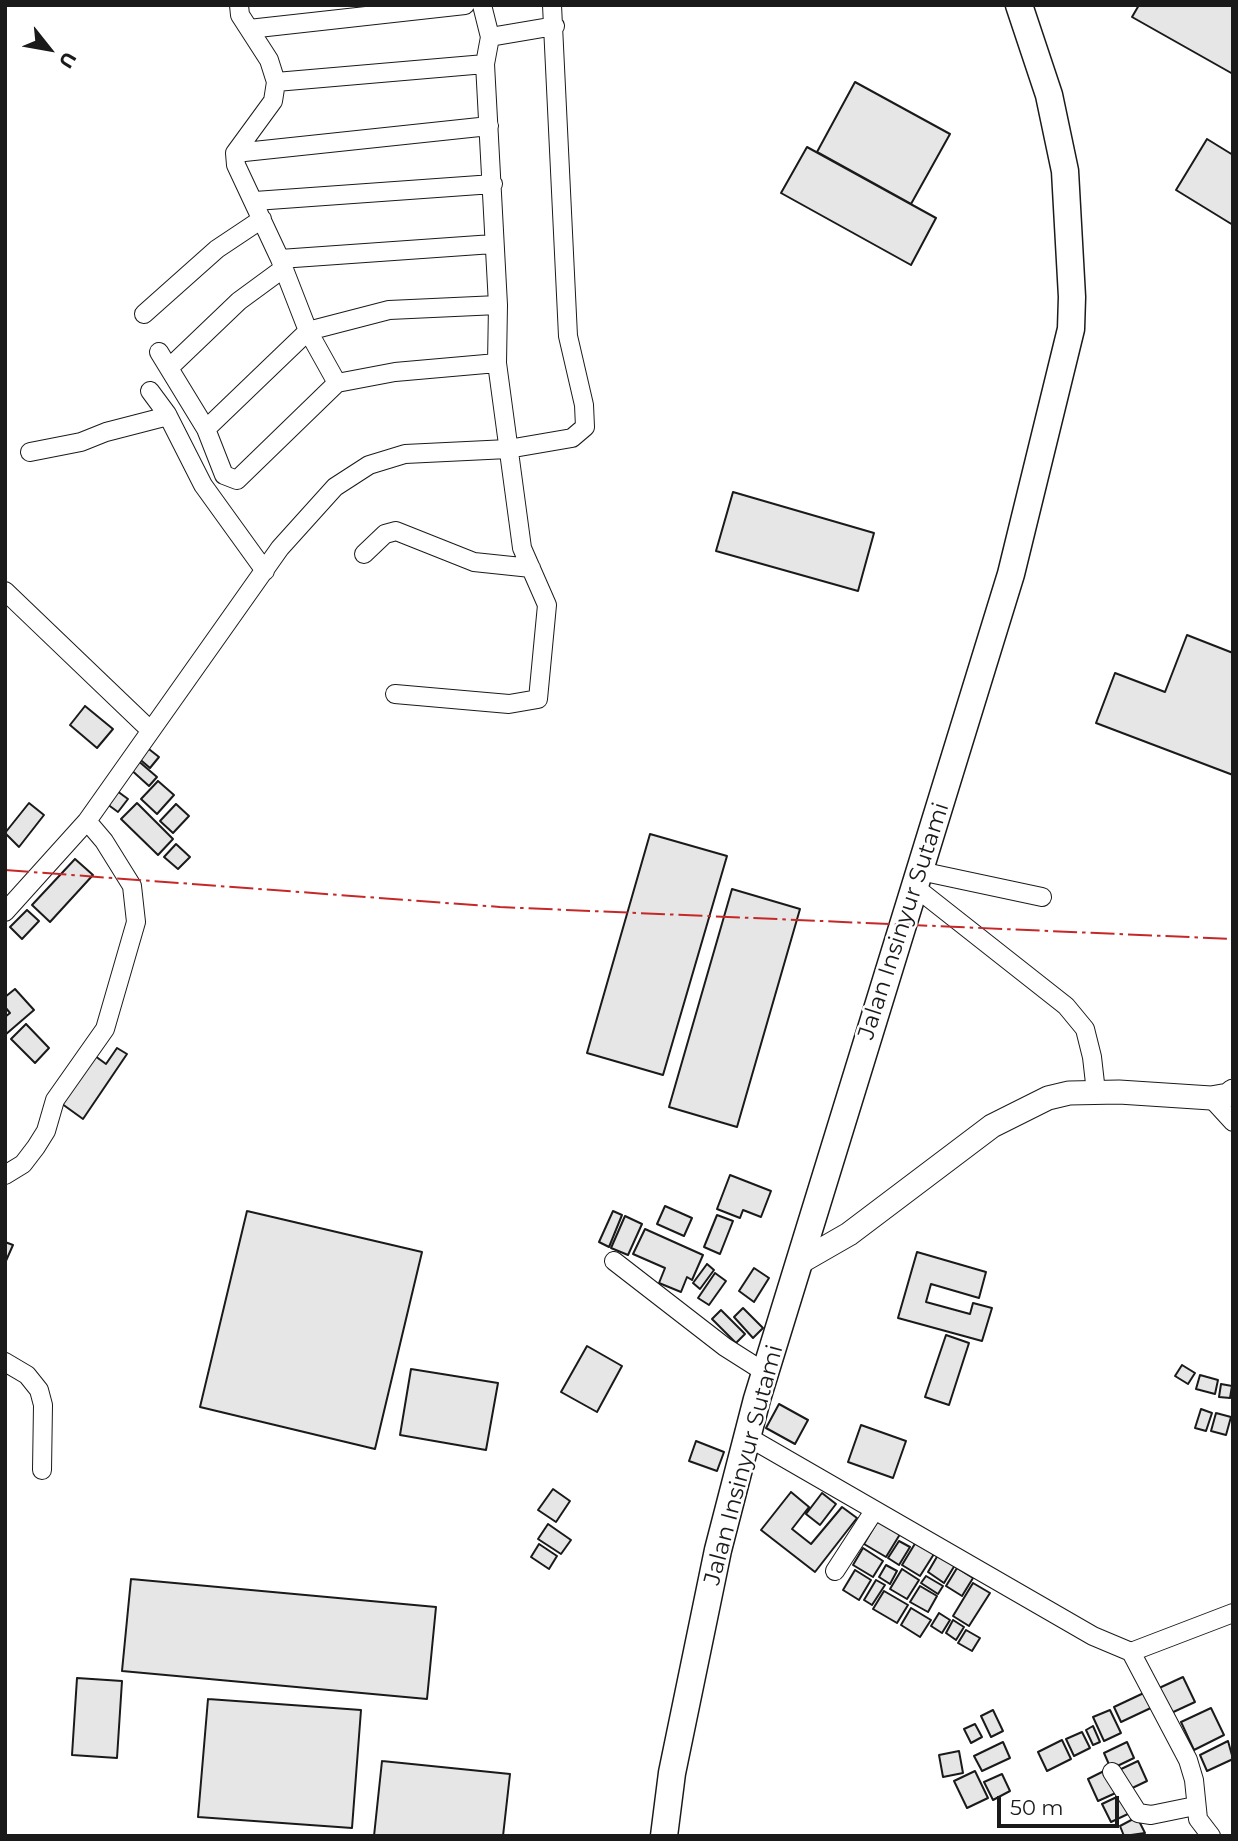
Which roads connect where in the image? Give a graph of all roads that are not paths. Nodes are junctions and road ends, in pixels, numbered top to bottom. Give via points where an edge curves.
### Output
1 (239, 5) edge
2 (464, 5) edge
3 (482, 5) edge
4 (552, 5) edge
5 (1019, 5) edge
6 (555, 26) junction
7 (249, 29) junction
8 (490, 37) junction
9 (485, 64) junction
10 (276, 82) junction
11 (489, 126) junction
12 (235, 153) junction
13 (493, 184) junction
14 (255, 201) junction
15 (262, 219) junction
16 (493, 244) junction
17 (282, 264) junction
18 (498, 305) junction
19 (144, 314) dead end
20 (308, 331) junction
21 (159, 352) dead end
22 (498, 363) junction
23 (170, 367) junction
24 (337, 383) junction
25 (150, 391) dead end
26 (168, 416) junction
27 (206, 429) junction
28 (508, 449) junction
29 (30, 452) dead end
30 (364, 554) dead end
31 (531, 568) junction
32 (265, 571) junction
33 (5, 591) edge
34 (395, 694) dead end
35 (149, 729) junction
36 (87, 821) junction
37 (917, 879) junction
38 (1042, 897) dead end
39 (5, 912) edge
40 (1096, 1092) junction
41 (1222, 1094) edge
42 (1233, 1122) edge
43 (5, 1175) edge
44 (614, 1261) dead end
45 (802, 1261) junction
46 (5, 1362) edge
47 (766, 1373) junction
48 (748, 1437) junction
49 (42, 1470) dead end
50 (874, 1511) junction
51 (835, 1571) dead end
52 (1233, 1613) edge
53 (1131, 1652) junction
54 (1112, 1772) dead end
55 (1195, 1806) junction
56 (664, 1836) edge
57 (1211, 1836) edge

1 - 7 street
2 - 7 street
3 - 8 street
4 - 6 street
5 - 37 highway, Jalan Insinyur Sutami via 1049,94 1065,171 1071,329 1011,574
6 - 8 street
6 - 28 street via 568,336 585,427 572,438
7 - 10 street via 269,60
8 - 9 street
9 - 10 street
9 - 11 street
10 - 12 street via 273,102
11 - 12 street
11 - 13 street
12 - 14 street via 236,165
13 - 14 street
13 - 16 street
14 - 15 street
15 - 17 street
15 - 19 street via 217,248
16 - 17 street
16 - 18 street
17 - 20 street
17 - 23 street
18 - 20 street via 389,310
18 - 22 street
20 - 24 street
20 - 27 street
21 - 23 street
22 - 24 street via 395,372
22 - 28 street
23 - 27 street
24 - 27 street via 237,480 224,475
25 - 26 street
26 - 29 street
26 - 32 street via 203,485
28 - 31 street via 522,548
28 - 32 street via 405,454 369,465 335,487
30 - 31 street via 385,534 396,531 474,562
31 - 34 street via 547,605 538,699 509,704
32 - 35 street
33 - 35 street
35 - 36 street
36 - 39 street
36 - 43 street via 132,886 136,922 105,1029 55,1100 36,1147 23,1164
37 - 38 street
37 - 40 street via 1066,1006 1085,1029
37 - 45 highway, Jalan Insinyur Sutami
40 - 41 main road
40 - 45 main road via 1048,1098 992,1126 849,1234
41 - 42 street
44 - 47 street
45 - 47 highway, Jalan Insinyur Sutami
46 - 49 street via 27,1375 39,1390
47 - 48 highway, Jalan Insinyur Sutami
48 - 50 street
48 - 56 highway, Jalan Insinyur Sutami via 718,1550 672,1773
50 - 51 street
50 - 53 street via 1093,1636
52 - 53 street
53 - 55 street via 1188,1760
54 - 55 street via 1138,1813 1151,1815
55 - 57 street

